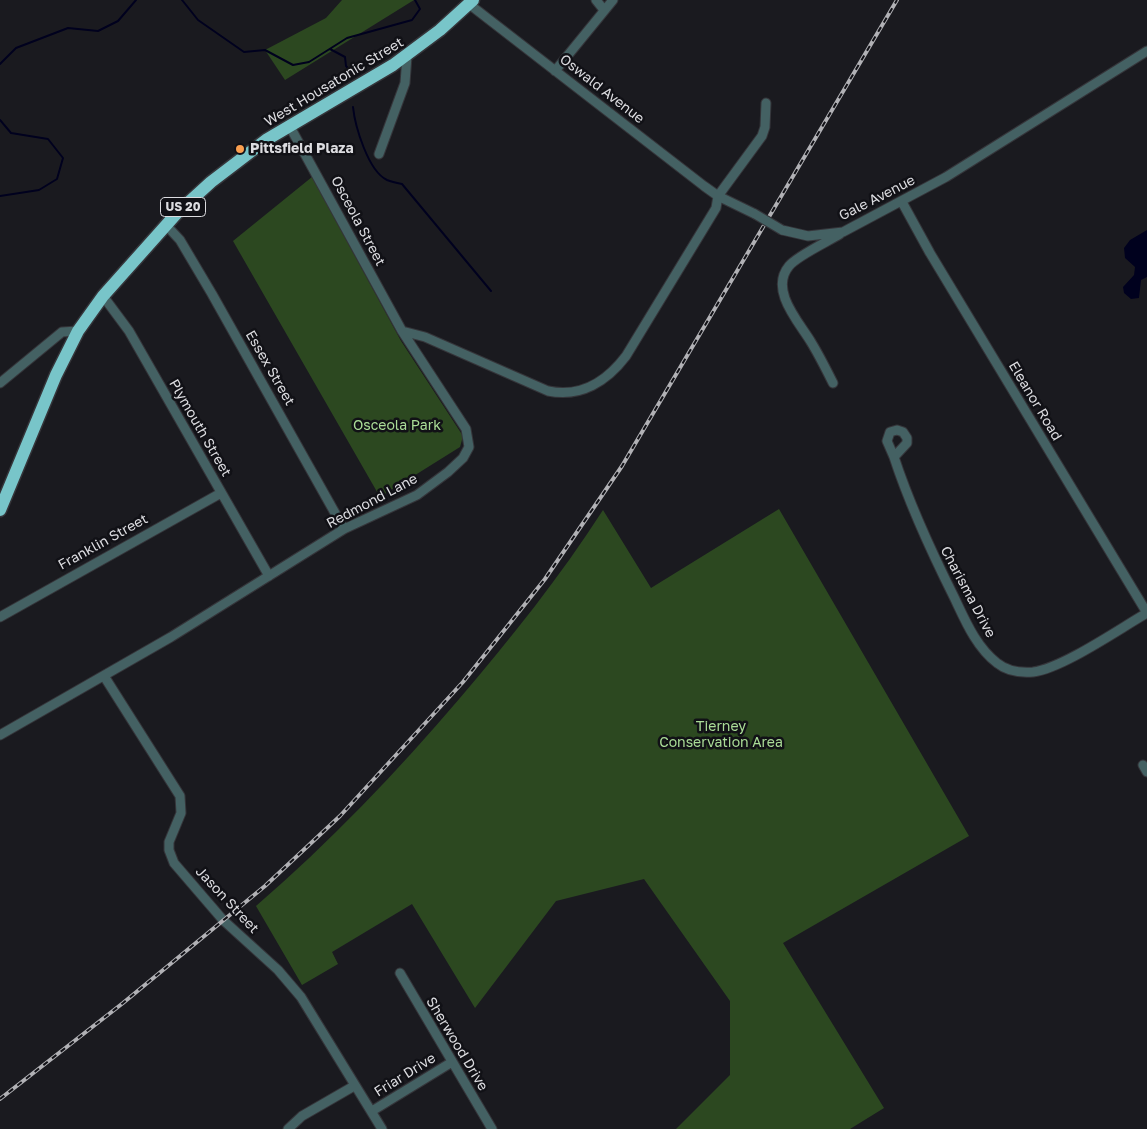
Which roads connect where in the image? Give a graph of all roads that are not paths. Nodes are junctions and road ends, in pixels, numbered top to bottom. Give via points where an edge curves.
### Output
1 (596, 0) edge
2 (612, 0) edge
3 (471, 2) edge
4 (604, 10) junction
5 (1147, 51) edge
6 (407, 56) junction
7 (555, 71) junction
8 (766, 103) dead end
9 (289, 125) junction
10 (379, 154) dead end
11 (718, 196) junction
12 (902, 202) junction
13 (166, 225) junction
14 (842, 232) junction
15 (103, 296) junction
16 (402, 331) junction
17 (78, 332) junction
18 (833, 382) dead end
19 (0, 383) edge
20 (894, 457) dead end
21 (221, 493) junction
22 (0, 510) edge
23 (344, 529) junction
24 (269, 576) junction
25 (1147, 613) edge
26 (0, 617) edge
27 (104, 676) junction
28 (0, 735) edge
29 (400, 973) dead end
30 (452, 1062) junction
31 (354, 1086) junction
32 (372, 1112) junction
33 (288, 1129) edge
34 (382, 1129) edge
35 (492, 1129) edge

1 - 4 street
2 - 4 street
3 - 6 highway, West Housatonic Street / US 20
3 - 7 street, Oswald Avenue
4 - 7 street
5 - 12 street, Gale Avenue
6 - 9 highway, West Housatonic Street / US 20
6 - 10 street via 405,83
7 - 11 street, Oswald Avenue
8 - 11 street via 762,136
9 - 13 highway, West Housatonic Street / US 20 via 211,182
9 - 16 street, Osceola Street
11 - 14 street, Gale Avenue, bridge via 782,230 808,236
11 - 16 street via 716,208 635,342 617,368 604,380 587,388 566,393 548,391 425,337
12 - 14 street, Gale Avenue
12 - 25 street, Eleanor Road
13 - 15 highway, West Housatonic Street / US 20
13 - 23 street, Essex Street via 180,240 212,294
14 - 18 street via 794,261 786,270 783,282 789,308
15 - 17 highway, West Housatonic Street / US 20
15 - 21 street, Plymouth Street via 129,331
16 - 23 street, Redmond Lane via 464,426 469,446 454,467 418,495
17 - 19 street via 62,332
17 - 22 highway, West Housatonic Street / US 20
20 - 25 street, Charisma Drive via 917,520 968,625 983,649 1000,665 1020,672 1044,669 1068,659
21 - 24 street, Plymouth Street
21 - 26 street, Franklin Street
23 - 24 street, Redmond Lane
24 - 27 street, Redmond Lane
27 - 28 street
27 - 31 street, Jason Street via 180,796 181,813 169,842 174,863 223,920 290,983
29 - 30 street, Sherwood Drive
30 - 32 street, Friar Drive
30 - 35 street, Sherwood Drive
31 - 32 street, Jason Street
31 - 33 street via 302,1116
32 - 34 street, Jason Street

